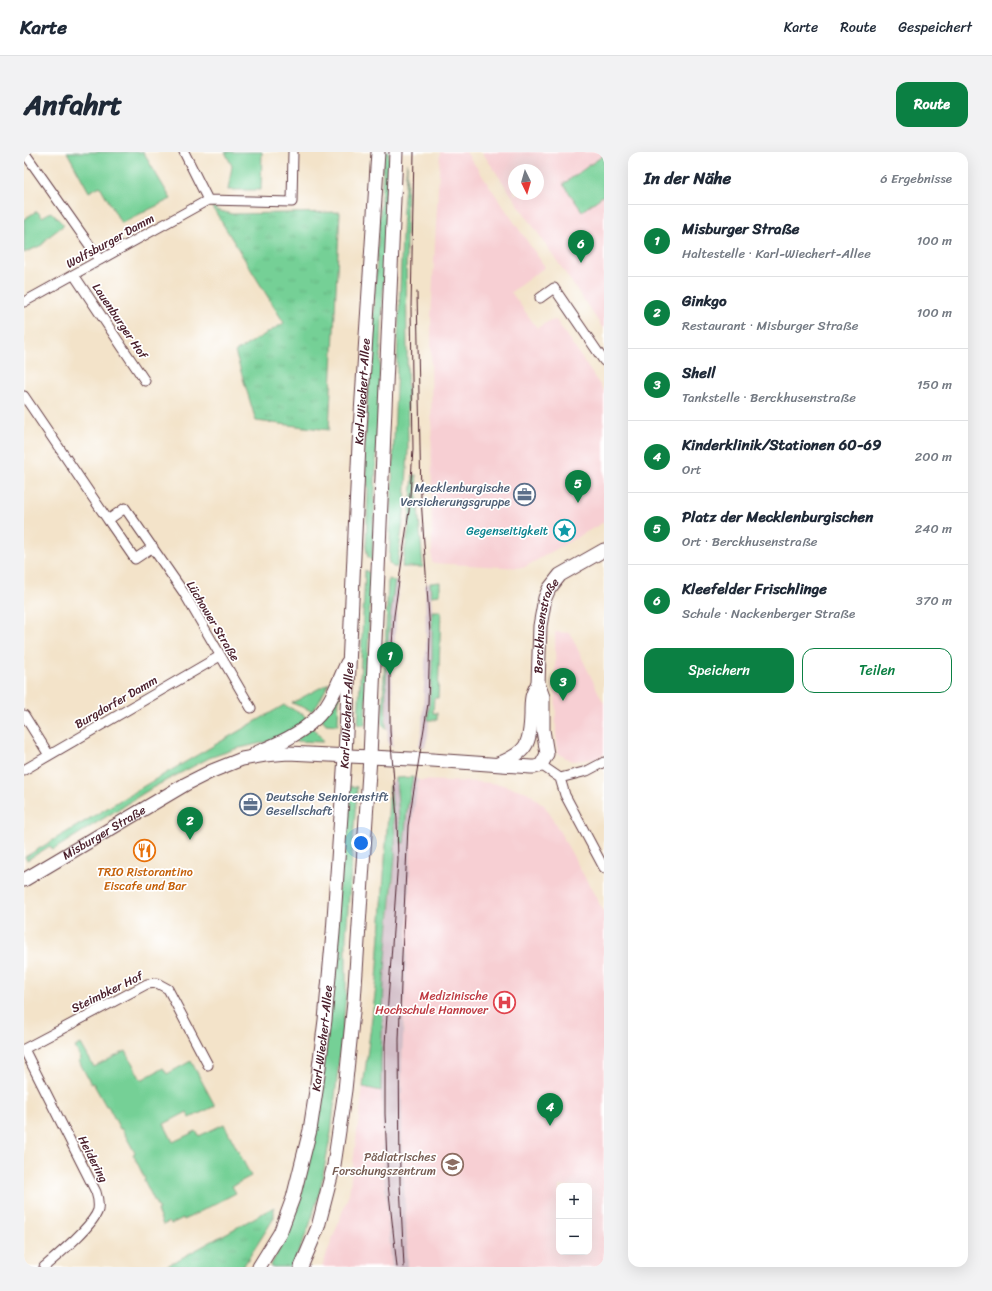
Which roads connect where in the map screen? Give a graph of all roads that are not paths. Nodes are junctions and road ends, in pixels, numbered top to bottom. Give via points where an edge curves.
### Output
1 (24, 152) edge
2 (184, 152) edge
3 (293, 152) edge
4 (378, 152) edge
5 (396, 152) edge
6 (208, 200) junction
7 (100, 260) junction
8 (74, 275) junction
9 (540, 298) dead end
10 (24, 302) edge
11 (604, 360) edge
12 (145, 381) dead end
13 (24, 396) edge
14 (108, 520) junction
15 (153, 547) junction
16 (604, 550) edge
17 (220, 656) junction
18 (350, 658) junction
19 (538, 683) junction
20 (251, 708) dead end
21 (24, 715) edge
22 (49, 755) junction
23 (345, 756) junction
24 (370, 757) junction
25 (242, 759) junction
26 (604, 762) edge
27 (497, 765) junction
28 (541, 765) junction
29 (24, 770) edge
30 (560, 778) junction
31 (604, 868) edge
32 (24, 880) edge
33 (24, 1049) edge
34 (208, 1065) dead end
35 (44, 1267) edge
36 (259, 1267) edge
37 (302, 1267) edge

1 - 7 street
2 - 6 street
3 - 6 street via 292,202
4 - 18 main road, Karl-Wiechert-Allee via 359,444
5 - 24 main road, Karl-Wiechert-Allee
6 - 7 street, Wolfsburger Damm
7 - 8 street, Wolfsburger Damm
8 - 10 street, Wolfsburger Damm
8 - 12 street, Lauenburger Hof
9 - 11 street via 554,288
13 - 14 street
14 - 15 street via 136,559
14 - 15 street, Lüchower Straße via 126,508
15 - 17 street, Lüchower Straße via 184,593
16 - 19 main road, Berckhusenstraße via 560,575 549,589 540,626
17 - 20 street, Lüchower Straße
17 - 22 street, Burgdorfer Damm
18 - 23 main road, Karl-Wiechert-Allee
18 - 25 main road via 329,701 316,719 292,736
19 - 27 main road, Berckhusenstraße via 532,697 530,731 525,748 516,756
19 - 28 main road, Berckhusenstraße via 543,697 546,754
21 - 22 street
22 - 29 street, Burgdorfer Damm
23 - 24 main road, Berckhusenstraße
23 - 25 main road, Misburger Straße via 288,753
23 - 36 main road, Karl-Wiechert-Allee via 330,970 310,1130 293,1198 280,1233
24 - 27 main road, Berckhusenstraße
24 - 37 main road, Karl-Wiechert-Allee via 354,1002 345,1090 326,1198
25 - 32 main road, Misburger Straße via 197,778
26 - 30 street via 587,771
27 - 28 main road, Berckhusenstraße via 530,768
28 - 30 street
30 - 31 street via 565,795
33 - 34 street, Steimbker Hof via 147,984 157,983 168,989
33 - 35 street, Heidering via 99,1201 94,1219

